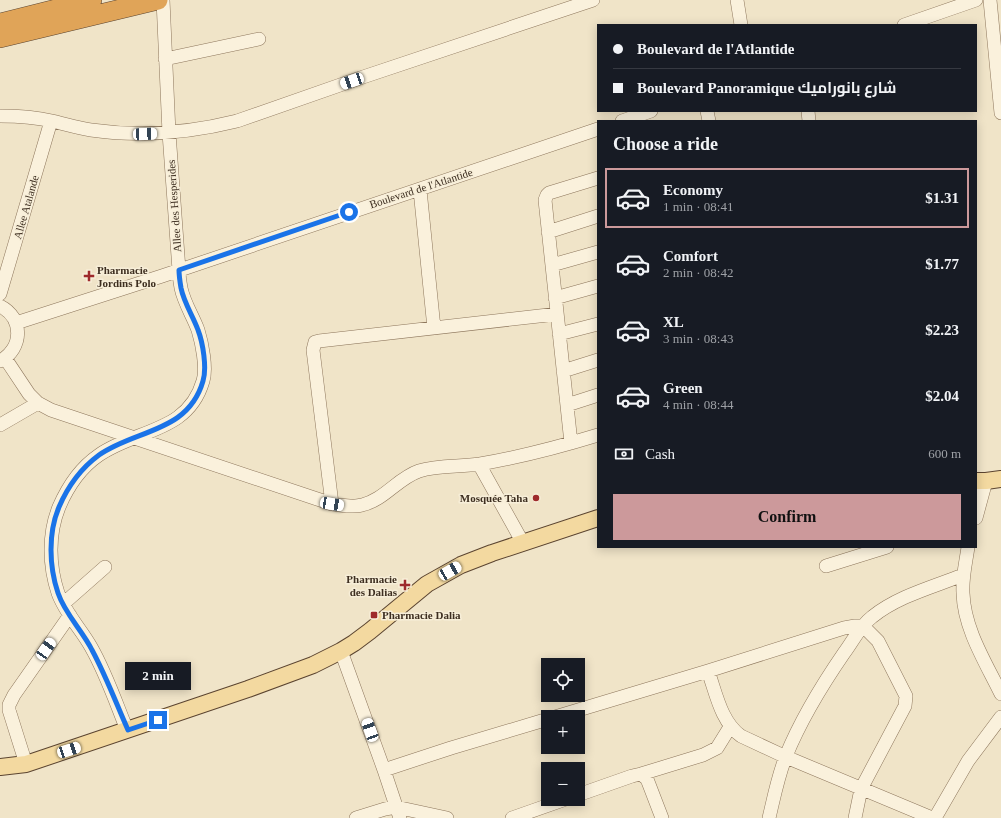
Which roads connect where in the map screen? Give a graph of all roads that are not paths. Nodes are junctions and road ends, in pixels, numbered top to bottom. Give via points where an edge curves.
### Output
1 (92, 0) edge
2 (163, 0) edge
3 (593, 0) edge
4 (737, 0) edge
5 (976, 0) edge
6 (990, 0) edge
7 (161, 8) edge
8 (0, 23) edge
9 (741, 24) edge
10 (907, 24) edge
11 (0, 38) edge
12 (259, 39) dead end
13 (165, 59) junction
14 (648, 112) edge
15 (1001, 113) edge
16 (0, 116) edge
17 (625, 120) edge
18 (51, 121) junction
19 (597, 129) edge
20 (169, 133) junction
21 (597, 178) edge
22 (420, 190) junction
23 (597, 216) edge
24 (548, 232) junction
25 (597, 252) edge
26 (552, 265) junction
27 (179, 270) junction
28 (597, 286) edge
29 (0, 294) edge
30 (555, 298) junction
31 (0, 306) edge
32 (557, 314) junction
33 (16, 323) junction
34 (597, 324) edge
35 (434, 328) junction
36 (559, 334) junction
37 (2, 359) edge
38 (597, 360) edge
39 (563, 371) junction
40 (597, 395) edge
41 (38, 404) junction
42 (567, 405) junction
43 (0, 425) edge
44 (597, 435) edge
45 (137, 438) junction
46 (571, 443) junction
47 (479, 464) junction
48 (988, 480) edge
49 (332, 504) junction
50 (977, 515) edge
51 (597, 518) edge
52 (522, 543) junction
53 (884, 548) edge
54 (968, 548) edge
55 (826, 566) dead end
56 (105, 567) dead end
57 (963, 575) junction
58 (66, 609) junction
59 (862, 626) junction
60 (341, 651) junction
61 (708, 671) junction
62 (1001, 694) edge
63 (578, 710) edge
64 (1001, 717) edge
65 (541, 721) edge
66 (730, 726) junction
67 (128, 730) junction
68 (786, 757) junction
69 (26, 764) junction
70 (0, 767) edge
71 (384, 770) junction
72 (641, 774) junction
73 (860, 789) junction
74 (585, 793) edge
75 (546, 806) edge
76 (398, 813) edge
77 (442, 817) edge
78 (359, 818) edge
79 (512, 818) edge
80 (662, 818) edge
81 (769, 818) edge
82 (855, 818) edge
83 (932, 818) edge
84 (935, 818) edge

1 - 8 highway
2 - 7 street, Allee des Hesperides
3 - 20 street via 237,121
4 - 9 street
5 - 10 street
6 - 15 street
7 - 11 highway
7 - 13 street, Allee des Hesperides
12 - 13 street
13 - 20 street, Allee des Hesperides
14 - 17 street
16 - 18 street
18 - 20 street via 110,133
18 - 29 street, Allee Atalande
19 - 22 street, Boulevard de l'Atlantide
20 - 27 street, Allee des Hesperides
21 - 24 street via 547,195 545,203
22 - 27 street, Boulevard de l'Atlantide
22 - 35 street
23 - 24 street
24 - 26 street
25 - 26 street
26 - 30 street
27 - 33 street, Boulevard de l'Atlantide
27 - 45 street, Allee des Hesperides via 181,288 198,330 204,358 204,380 195,400 184,413 170,424
28 - 30 street
30 - 32 street
31 - 33 street via 10,313
32 - 35 street
32 - 36 street
33 - 37 street via 16,344 12,352
34 - 36 street
35 - 49 street via 319,341 314,346
36 - 39 street
37 - 41 street
38 - 39 street
39 - 42 street
40 - 42 street
41 - 43 street
41 - 45 street
42 - 46 street
44 - 46 street
45 - 49 street
45 - 58 street, Allee des Hesperides via 99,455 80,472 66,490 55,517 51,544 58,593
46 - 47 street
47 - 49 street via 420,471 402,480 374,502 361,506
47 - 52 street
48 - 50 street
51 - 52 main road
52 - 60 main road via 461,565 428,584 370,632
53 - 55 street
54 - 57 street
56 - 58 street
57 - 59 street via 901,599
57 - 62 street via 966,616
58 - 67 street, Allee des Hesperides via 92,649
58 - 69 street via 9,705 10,716
59 - 61 street via 844,628
59 - 68 street via 809,708
59 - 73 street via 878,641 906,700
60 - 67 main road via 293,673
60 - 71 street
61 - 63 street
61 - 66 street
64 - 84 street via 968,760
65 - 71 street
66 - 68 street via 741,736
66 - 72 street via 717,748 703,755
67 - 69 main road
68 - 73 street
68 - 81 street
69 - 70 main road
71 - 76 street
72 - 74 street
72 - 80 street via 647,779
73 - 82 street
73 - 83 street
75 - 79 street
76 - 77 street
76 - 78 street via 385,809

